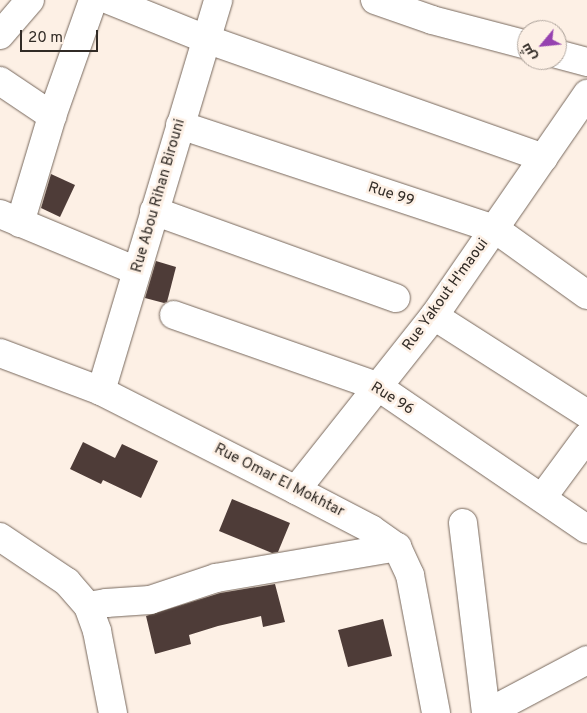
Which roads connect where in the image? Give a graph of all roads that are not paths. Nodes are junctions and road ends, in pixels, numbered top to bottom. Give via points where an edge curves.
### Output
1 (30, 0) edge
2 (93, 0) edge
3 (109, 0) edge
4 (218, 0) edge
5 (375, 0) edge
6 (0, 35) edge
7 (206, 39) junction
8 (517, 43) edge
9 (567, 57) edge
10 (587, 62) edge
11 (0, 81) edge
12 (587, 94) edge
13 (52, 116) junction
14 (180, 125) junction
15 (544, 158) junction
16 (154, 211) junction
17 (10, 219) edge
18 (494, 229) junction
19 (137, 271) junction
20 (587, 295) edge
21 (396, 298) dead end
22 (174, 315) dead end
23 (434, 316) junction
24 (0, 353) edge
25 (376, 386) junction
26 (101, 391) junction
27 (584, 405) edge
28 (587, 437) edge
29 (296, 490) junction
30 (542, 498) junction
31 (463, 523) dead end
32 (587, 529) edge
33 (0, 537) edge
34 (397, 547) junction
35 (88, 606) junction
36 (587, 660) edge
37 (113, 713) edge
38 (436, 713) edge
39 (486, 713) edge

1 - 6 street
2 - 13 street
3 - 7 street
4 - 7 street, Rue Abou Rihan Birouni
5 - 8 street via 432,20
7 - 14 street, Rue Abou Rihan Birouni
7 - 15 street
9 - 10 street
11 - 13 street
12 - 15 street, Rue Yakout H'maoui
13 - 17 street
14 - 16 street, Rue Abou Rihan Birouni
14 - 18 street, Rue 99
15 - 18 street, Rue Yakout H'maoui
16 - 19 street, Rue Abou Rihan Birouni
16 - 21 street
17 - 19 street
18 - 20 street, Rue 99
18 - 23 street, Rue Yakout H'maoui
19 - 26 street, Rue Abou Rihan Birouni
22 - 25 street, Rue 96
23 - 25 street, Rue Yakout H'maoui
23 - 27 street
24 - 26 street, Rue Omar El Mokhtar
25 - 29 street, Rue Yakout H'maoui
25 - 30 street, Rue 96
26 - 29 street, Rue Omar El Mokhtar
28 - 30 street
29 - 34 street, Rue Omar El Mokhtar via 371,529
30 - 32 street, Rue 96
31 - 39 street
33 - 35 street via 51,569
34 - 35 street via 216,578 150,600
34 - 38 street via 410,575
35 - 37 street via 97,631
36 - 39 street

